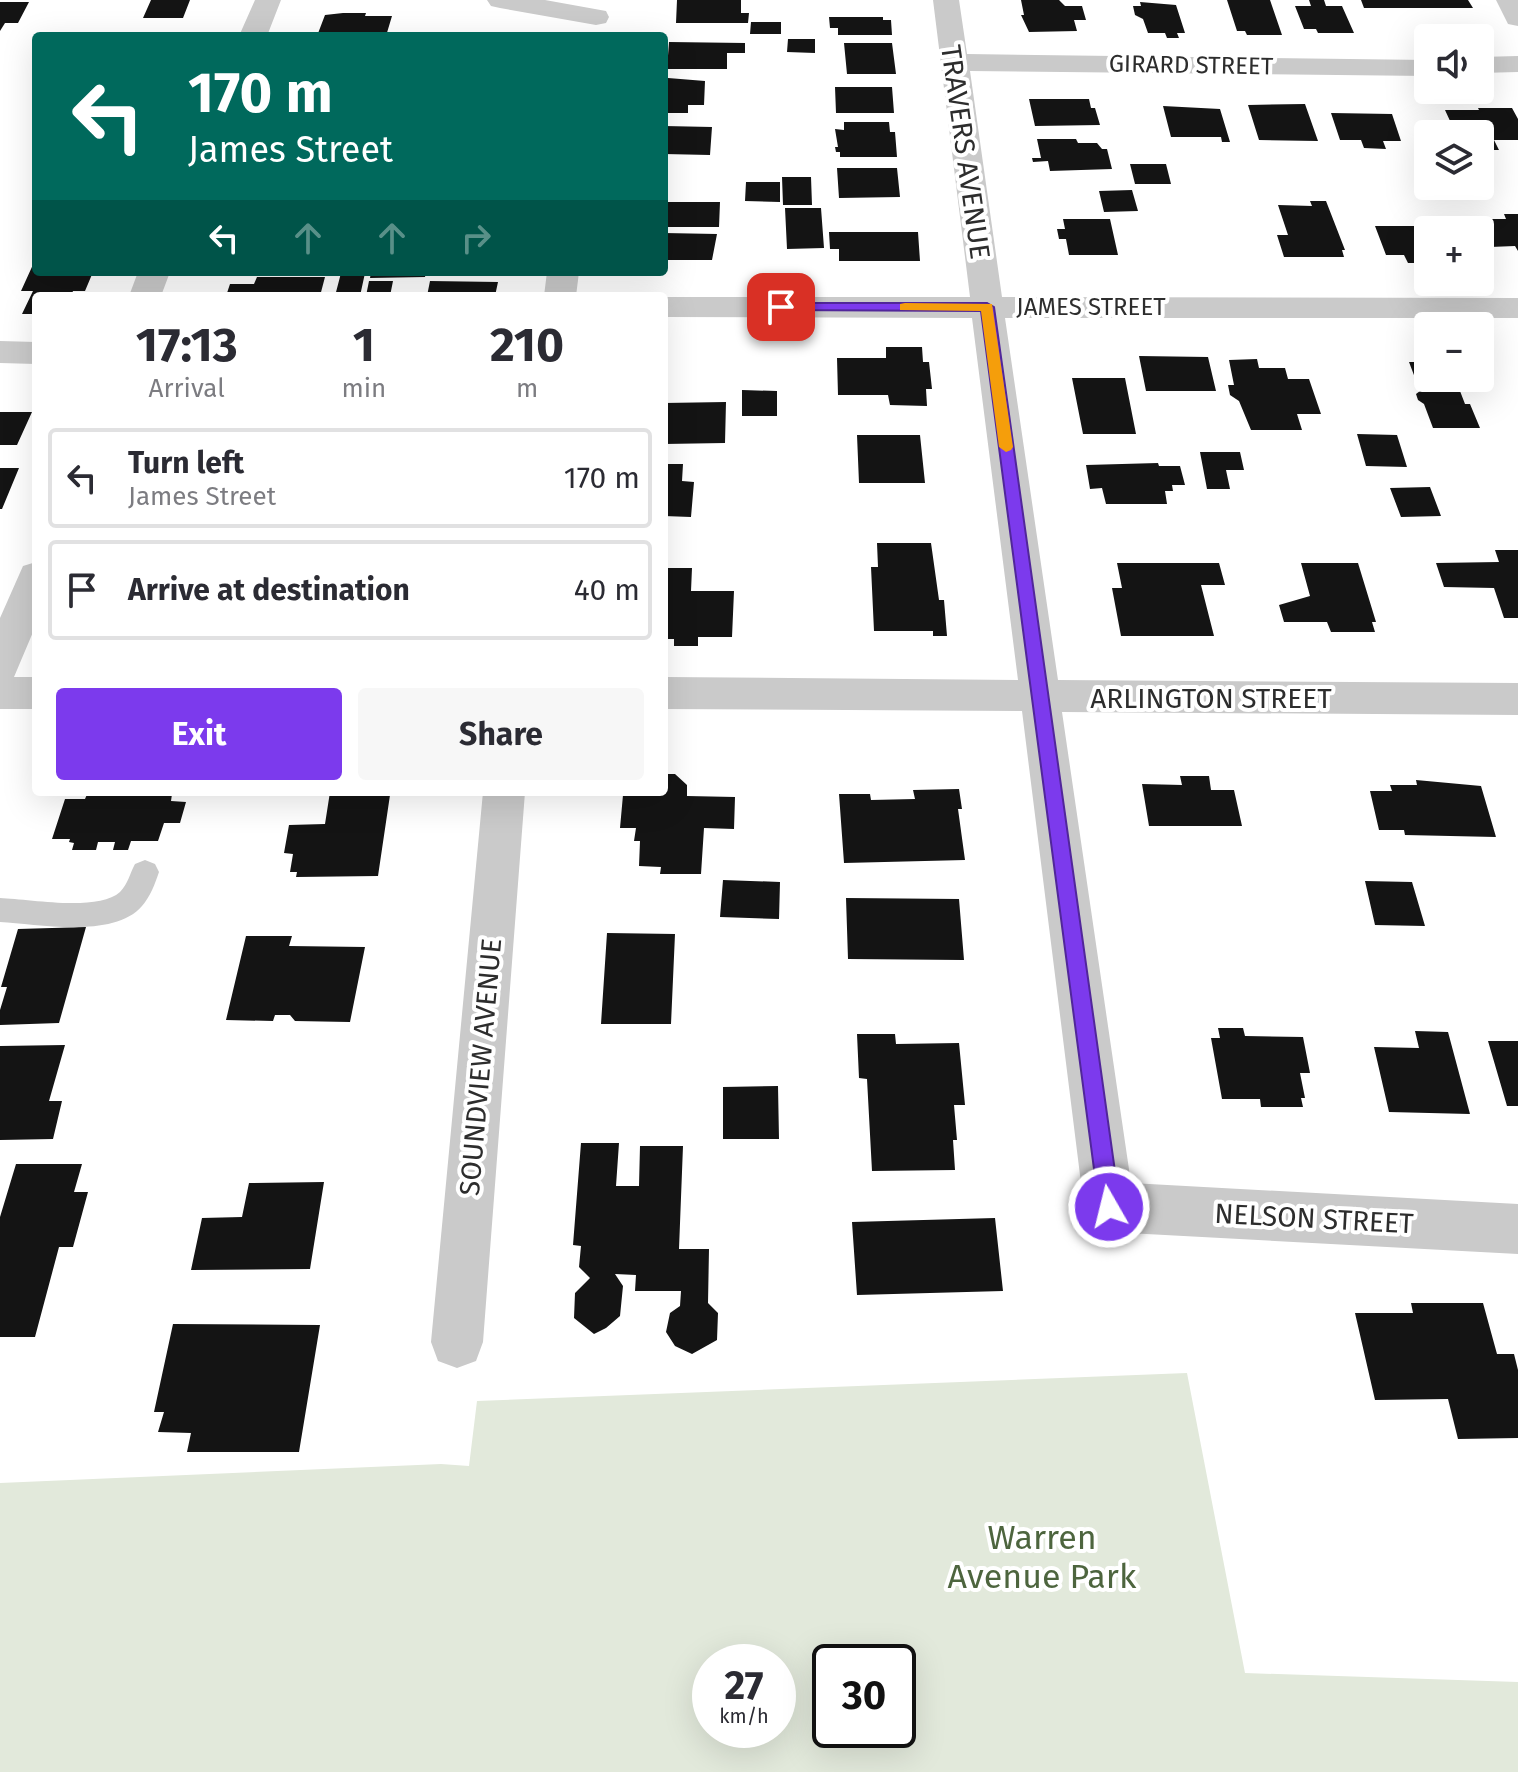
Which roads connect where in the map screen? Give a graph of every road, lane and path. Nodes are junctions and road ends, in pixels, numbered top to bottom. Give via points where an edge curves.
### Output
1 (268, 0) edge
2 (500, 0) edge
3 (946, 0) edge
4 (1509, 0) edge
5 (597, 18) edge
6 (1518, 18) edge
7 (255, 32) edge
8 (953, 62) junction
9 (1518, 64) edge
10 (1494, 65) edge
11 (1414, 68) edge
12 (668, 307) edge
13 (987, 307) junction
14 (1518, 308) edge
15 (0, 352) edge
16 (32, 353) edge
17 (32, 586) edge
18 (0, 667) edge
19 (0, 693) edge
20 (32, 693) edge
21 (668, 693) edge
22 (1041, 697) junction
23 (1518, 699) edge
24 (504, 796) edge
25 (145, 872) dead end
26 (0, 910) edge
27 (1109, 1207) joint
28 (1518, 1229) edge
29 (457, 1342) dead end

1 - 7 street
2 - 5 street
3 - 8 street, TRAVERS AVENUE
4 - 6 street
8 - 11 street, GIRARD STREET
8 - 13 street, TRAVERS AVENUE
9 - 10 street
12 - 13 street, JAMES STREET
13 - 14 street, JAMES STREET
13 - 22 street, TRAVERS AVENUE
15 - 16 street
17 - 18 street
19 - 20 street
21 - 22 street, ARLINGTON STREET
22 - 23 street, ARLINGTON STREET
22 - 27 street, TRAVERS AVENUE
24 - 29 street, SOUNDVIEW AVENUE
25 - 26 lane via 138,893 119,908 91,913
27 - 28 street, NELSON STREET

